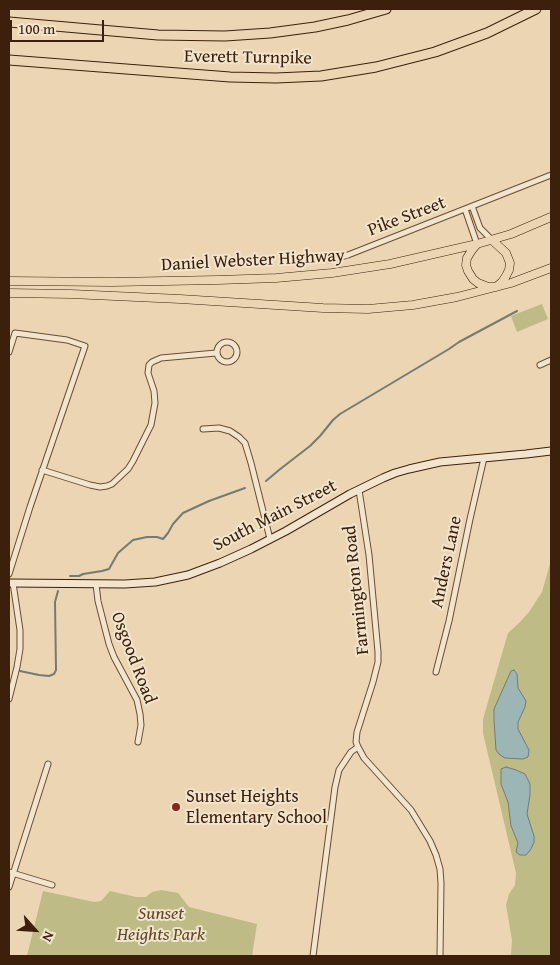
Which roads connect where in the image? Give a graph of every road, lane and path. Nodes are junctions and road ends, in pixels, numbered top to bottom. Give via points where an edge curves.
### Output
1 (386, 9) edge
2 (536, 9) edge
3 (9, 22) edge
4 (9, 60) edge
5 (551, 175) edge
6 (472, 206) junction
7 (465, 209) junction
8 (551, 217) edge
9 (492, 240) junction
10 (477, 244) junction
11 (330, 260) dead end
12 (551, 268) edge
13 (9, 281) edge
14 (496, 287) junction
15 (9, 294) edge
16 (9, 352) edge
17 (216, 353) junction
18 (551, 360) edge
19 (540, 365) dead end
20 (203, 429) dead end
21 (551, 451) edge
22 (484, 458) junction
23 (42, 470) junction
24 (360, 490) junction
25 (270, 539) junction
26 (9, 574) edge
27 (11, 583) edge
28 (96, 584) junction
29 (436, 672) dead end
30 (9, 699) edge
31 (138, 742) dead end
32 (358, 747) junction
33 (48, 764) dead end
34 (11, 872) edge
35 (52, 885) dead end
36 (9, 887) edge
37 (313, 956) edge
38 (440, 956) edge

1 - 3 highway, Everett Turnpike via 309,28 225,36 146,34
2 - 4 highway, Everett Turnpike via 487,33 434,52 376,67 321,76 230,77
5 - 6 street, Pike Street
6 - 7 street, Pike Street
6 - 9 street, Pike Street via 480,228
7 - 10 street, Pike Street
7 - 11 street, Pike Street
8 - 9 main road, Daniel Webster Highway
9 - 10 main road, Daniel Webster Highway
9 - 14 main road via 504,250 510,264 506,276
10 - 13 main road, Daniel Webster Highway via 378,266 299,277
10 - 14 main road via 467,258 468,271 478,283
12 - 14 main road, Daniel Webster Highway
14 - 15 main road, Daniel Webster Highway via 424,303 357,309 71,294
16 - 23 street via 15,333 68,340 85,346
17 - 17 street via 226,363 234,360 237,352 235,346 227,342 219,345
17 - 23 street via 161,358 149,365 155,403 151,425 133,461 112,484 90,485
18 - 19 street
20 - 25 street via 230,431 245,443
21 - 22 street, South Main Street
22 - 24 street, South Main Street via 440,462 410,469
22 - 29 street, Anders Lane
23 - 26 street
24 - 25 street, South Main Street
24 - 32 street, Farmington Road via 378,662 356,732
25 - 28 street, South Main Street via 188,575 140,584
27 - 28 street, South Main Street
27 - 30 street via 20,630 20,649
28 - 31 street, Osgood Road via 109,644 137,700 141,725
32 - 37 street via 339,770 335,787
32 - 38 street via 411,810 436,855 441,883
33 - 34 street
34 - 35 street
34 - 36 street

